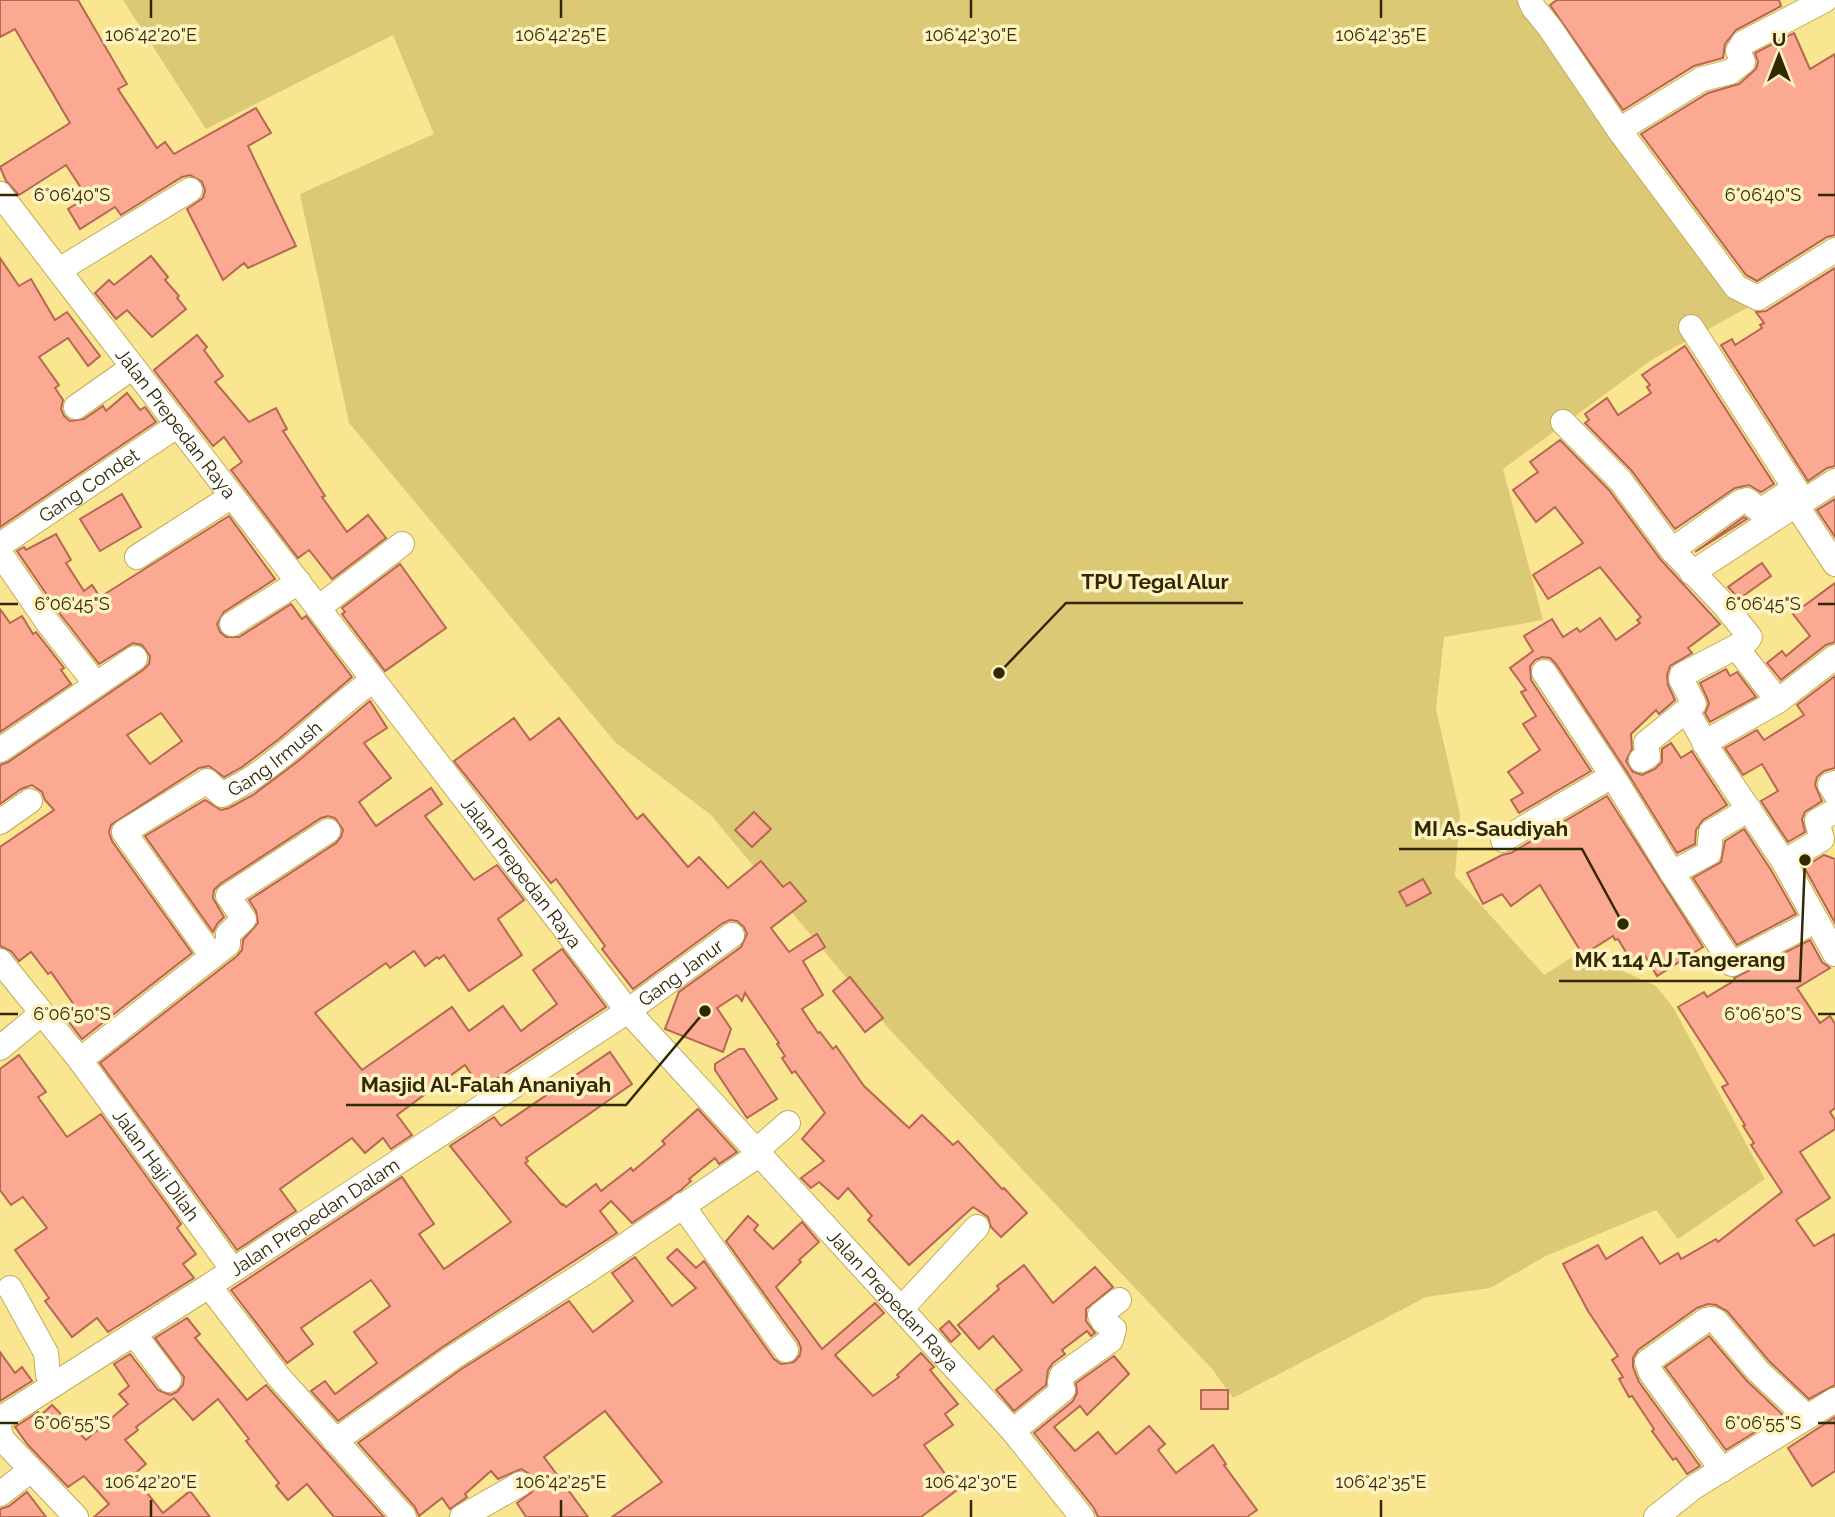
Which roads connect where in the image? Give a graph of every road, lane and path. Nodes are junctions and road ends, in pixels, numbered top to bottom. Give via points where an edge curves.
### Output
1 (1530, 0) edge
2 (1825, 0) edge
3 (1619, 130) junction
4 (190, 190) dead end
5 (0, 194) edge
6 (1835, 250) edge
7 (59, 270) junction
8 (1695, 333) dead end
9 (133, 367) junction
10 (76, 407) dead end
11 (1565, 424) dead end
12 (178, 425) junction
13 (1835, 481) edge
14 (232, 496) junction
15 (1798, 498) junction
16 (402, 544) dead end
17 (0, 545) edge
18 (1672, 550) junction
19 (0, 553) edge
20 (136, 557) dead end
21 (1835, 564) edge
22 (1692, 573) junction
23 (299, 582) junction
24 (318, 608) junction
25 (232, 624) dead end
26 (1736, 647) junction
27 (1835, 657) edge
28 (135, 658) dead end
29 (1544, 672) dead end
30 (373, 680) junction
31 (96, 684) junction
32 (1778, 701) junction
33 (1687, 711) junction
34 (1704, 743) junction
35 (0, 750) edge
36 (1641, 760) dead end
37 (1612, 776) junction
38 (1835, 783) edge
39 (1835, 793) edge
40 (30, 801) dead end
41 (1749, 809) junction
42 (1835, 811) edge
43 (0, 822) edge
44 (328, 831) dead end
45 (1503, 840) dead end
46 (1784, 862) junction
47 (1672, 873) junction
48 (1815, 921) junction
49 (732, 935) dead end
50 (1835, 954) edge
51 (212, 956) junction
52 (0, 961) edge
53 (628, 1011) junction
54 (41, 1014) junction
55 (0, 1048) edge
56 (80, 1060) junction
57 (788, 1122) dead end
58 (758, 1153) junction
59 (682, 1205) junction
60 (977, 1227) dead end
61 (233, 1270) junction
62 (209, 1286) junction
63 (10, 1289) dead end
64 (1119, 1300) dead end
65 (901, 1309) junction
66 (134, 1334) junction
67 (786, 1350) dead end
68 (169, 1380) dead end
69 (55, 1384) junction
70 (1835, 1400) edge
71 (1807, 1417) junction
72 (1013, 1431) junction
73 (1, 1433) edge
74 (335, 1441) junction
75 (31, 1470) junction
76 (1722, 1470) junction
77 (520, 1484) dead end
78 (0, 1494) edge
79 (76, 1517) edge
80 (404, 1517) edge
81 (462, 1517) edge
82 (1082, 1517) edge
83 (1656, 1517) edge

1 - 3 street
2 - 3 street via 1743,43 1738,51 1743,62 1730,72 1702,79
3 - 6 street via 1736,287 1758,298
4 - 7 street
5 - 7 street, Jalan Prepedan Raya
7 - 9 street, Jalan Prepedan Raya
8 - 15 street
9 - 10 street
9 - 12 street, Jalan Prepedan Raya
11 - 18 street via 1620,480
12 - 14 street, Jalan Prepedan Raya
12 - 17 street, Gang Condet
13 - 15 street
14 - 20 street
14 - 23 street, Jalan Prepedan Raya
15 - 18 street via 1760,511 1747,500 1740,502
15 - 21 street
15 - 22 street
16 - 24 street
18 - 22 street
19 - 31 street
22 - 26 street via 1749,637
23 - 24 street, Jalan Prepedan Raya
23 - 25 street
24 - 30 street, Jalan Prepedan Raya
26 - 32 street
26 - 33 street via 1682,675 1694,702
27 - 32 street
28 - 31 street
29 - 37 street
30 - 51 street, Gang Irmush via 257,775 222,795 207,781 124,832
30 - 53 street, Jalan Prepedan Raya
31 - 35 street
32 - 34 street
33 - 34 street
33 - 36 street via 1646,743 1648,755
34 - 41 street
37 - 45 street
37 - 47 street
38 - 39 street via 1830,785
40 - 43 street
41 - 46 street
41 - 47 street via 1711,832 1709,853
42 - 46 street via 1817,821 1822,839
44 - 51 street via 228,895 244,919 228,934 228,944
46 - 48 street
47 - 48 street via 1732,964
48 - 50 street
49 - 53 street, Gang Janur
51 - 56 street
52 - 54 street
53 - 58 street, Jalan Prepedan Raya
53 - 61 street, Jalan Prepedan Dalam
54 - 55 street
54 - 56 street
56 - 61 street, Jalan Haji Dilah
57 - 58 street
58 - 59 street
58 - 65 street, Jalan Prepedan Raya
59 - 67 street
59 - 74 street
60 - 65 street
61 - 62 street, Jalan Prepedan Dalam
62 - 66 street, Jalan Prepedan Dalam
62 - 74 street
63 - 69 street via 46,1353 48,1375
64 - 72 street via 1100,1315 1114,1329 1111,1340 1062,1375 1063,1390
65 - 72 street, Jalan Prepedan Raya
66 - 68 street
66 - 69 street, Jalan Prepedan Dalam
69 - 73 street, Jalan Prepedan Dalam
70 - 71 street
71 - 76 street
71 - 76 street via 1758,1371 1716,1321 1706,1320 1647,1362
72 - 82 street, Jalan Prepedan Raya
73 - 75 street, Jalan Prepedan Dalam
74 - 80 street
75 - 78 street
75 - 79 street, Jalan Prepedan Dalam
76 - 83 street
77 - 81 street

